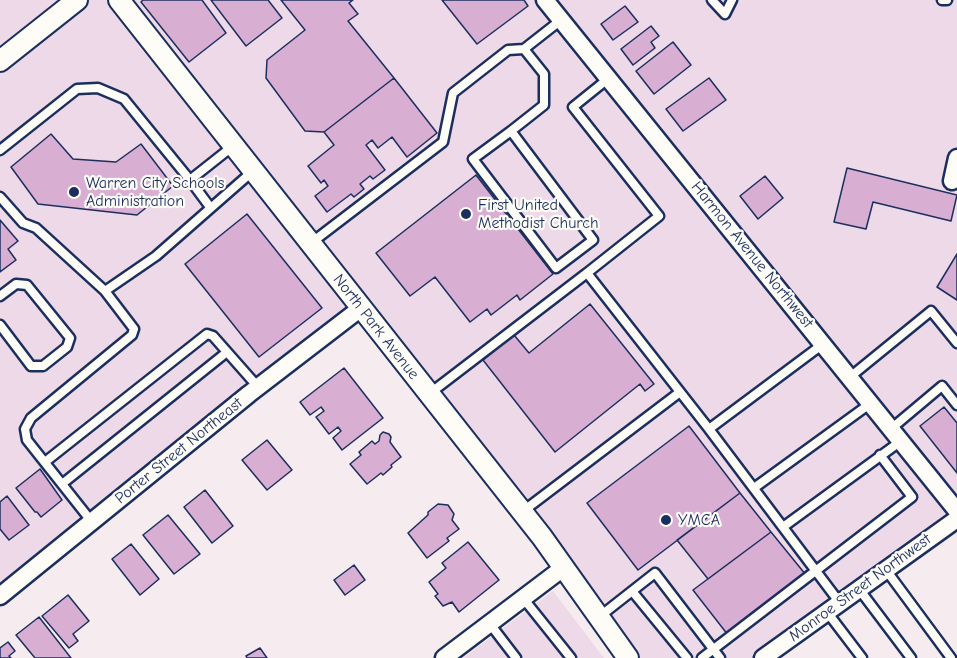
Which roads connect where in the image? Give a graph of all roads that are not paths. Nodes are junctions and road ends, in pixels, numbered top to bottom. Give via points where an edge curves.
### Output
1 (77, 0) edge
2 (119, 0) edge
3 (545, 0) edge
4 (712, 0) edge
5 (732, 0) edge
6 (942, 0) edge
7 (947, 0) edge
8 (561, 20) junction
9 (525, 49) junction
10 (0, 61) edge
11 (609, 78) junction
12 (511, 131) junction
13 (233, 146) junction
14 (0, 150) edge
15 (957, 158) edge
16 (253, 171) junction
17 (190, 180) junction
18 (952, 181) dead end
19 (0, 197) edge
20 (210, 207) junction
21 (311, 243) junction
22 (587, 273) junction
23 (105, 291) junction
24 (0, 296) edge
25 (362, 308) junction
26 (0, 325) edge
27 (956, 339) edge
28 (824, 344) junction
29 (227, 352) junction
30 (850, 377) junction
31 (258, 387) junction
32 (680, 392) junction
33 (429, 394) junction
34 (871, 403) junction
35 (957, 405) edge
36 (709, 429) junction
37 (896, 434) junction
38 (880, 455) junction
39 (45, 462) junction
40 (62, 484) junction
41 (754, 488) junction
42 (957, 511) edge
43 (522, 512) junction
44 (957, 519) edge
45 (92, 522) junction
46 (783, 527) junction
47 (563, 568) junction
48 (815, 570) junction
49 (886, 570) junction
50 (859, 589) junction
51 (632, 591) junction
52 (0, 596) edge
53 (524, 598) junction
54 (833, 608) junction
55 (599, 617) junction
56 (490, 624) junction
57 (714, 650) junction
58 (444, 658) edge
59 (516, 658) edge
60 (571, 658) edge
61 (628, 658) edge
62 (687, 658) edge
63 (702, 658) edge
64 (720, 658) edge
65 (764, 658) edge
66 (862, 658) edge
67 (911, 658) edge
68 (951, 658) edge

1 - 10 street
2 - 13 street, North Park Avenue
3 - 8 street, Harmon Avenue Northwest
4 - 5 lane via 725,14
6 - 7 lane
8 - 9 lane
8 - 11 street, Harmon Avenue Northwest
9 - 12 lane via 544,74 544,105
9 - 21 lane via 508,50 453,93 443,142
11 - 22 lane via 573,107 659,216
11 - 28 street, Harmon Avenue Northwest
12 - 12 lane via 593,240 556,268 472,159
13 - 16 street, North Park Avenue
13 - 17 lane
14 - 17 lane via 77,88 98,88 124,99
15 - 18 street
16 - 20 lane
16 - 21 street, North Park Avenue
17 - 20 lane
19 - 23 lane via 23,223 36,228
20 - 23 lane via 156,256
21 - 25 street, North Park Avenue
22 - 32 lane
22 - 33 lane
23 - 39 lane via 132,324 132,335 31,418 25,429 27,440
24 - 26 lane via 16,284 27,285 70,338 67,347 43,366 31,366
25 - 31 street, Porter Street Northeast
25 - 33 street, North Park Avenue
27 - 30 lane via 931,311
28 - 30 street, Harmon Avenue Northwest
28 - 36 lane
29 - 31 lane
29 - 39 lane via 207,334
29 - 40 lane
30 - 34 street, Harmon Avenue Northwest
31 - 45 street, Porter Street Northeast
32 - 36 lane
32 - 43 lane
33 - 43 street, North Park Avenue
34 - 37 street, Harmon Avenue Northwest
34 - 41 lane
35 - 37 lane via 942,386
36 - 41 lane
37 - 38 lane
37 - 42 street, Harmon Avenue Northwest
38 - 46 lane
38 - 48 lane via 912,497
39 - 40 lane
40 - 45 lane
41 - 46 lane
43 - 47 street, North Park Avenue
44 - 49 street, Monroe Street Northwest
45 - 52 street, Porter Street Northeast
46 - 48 lane
47 - 53 street
47 - 55 street, North Park Avenue
48 - 54 lane
48 - 57 lane
49 - 50 street, Monroe Street Northwest
49 - 68 lane
50 - 54 street, Monroe Street Northwest
50 - 67 lane
51 - 55 lane
51 - 57 lane via 655,573
51 - 62 lane
53 - 56 street
53 - 60 lane
54 - 65 street, Monroe Street Northwest
54 - 66 lane
55 - 61 street, North Park Avenue
56 - 58 street
56 - 59 lane
57 - 63 lane
57 - 64 lane

